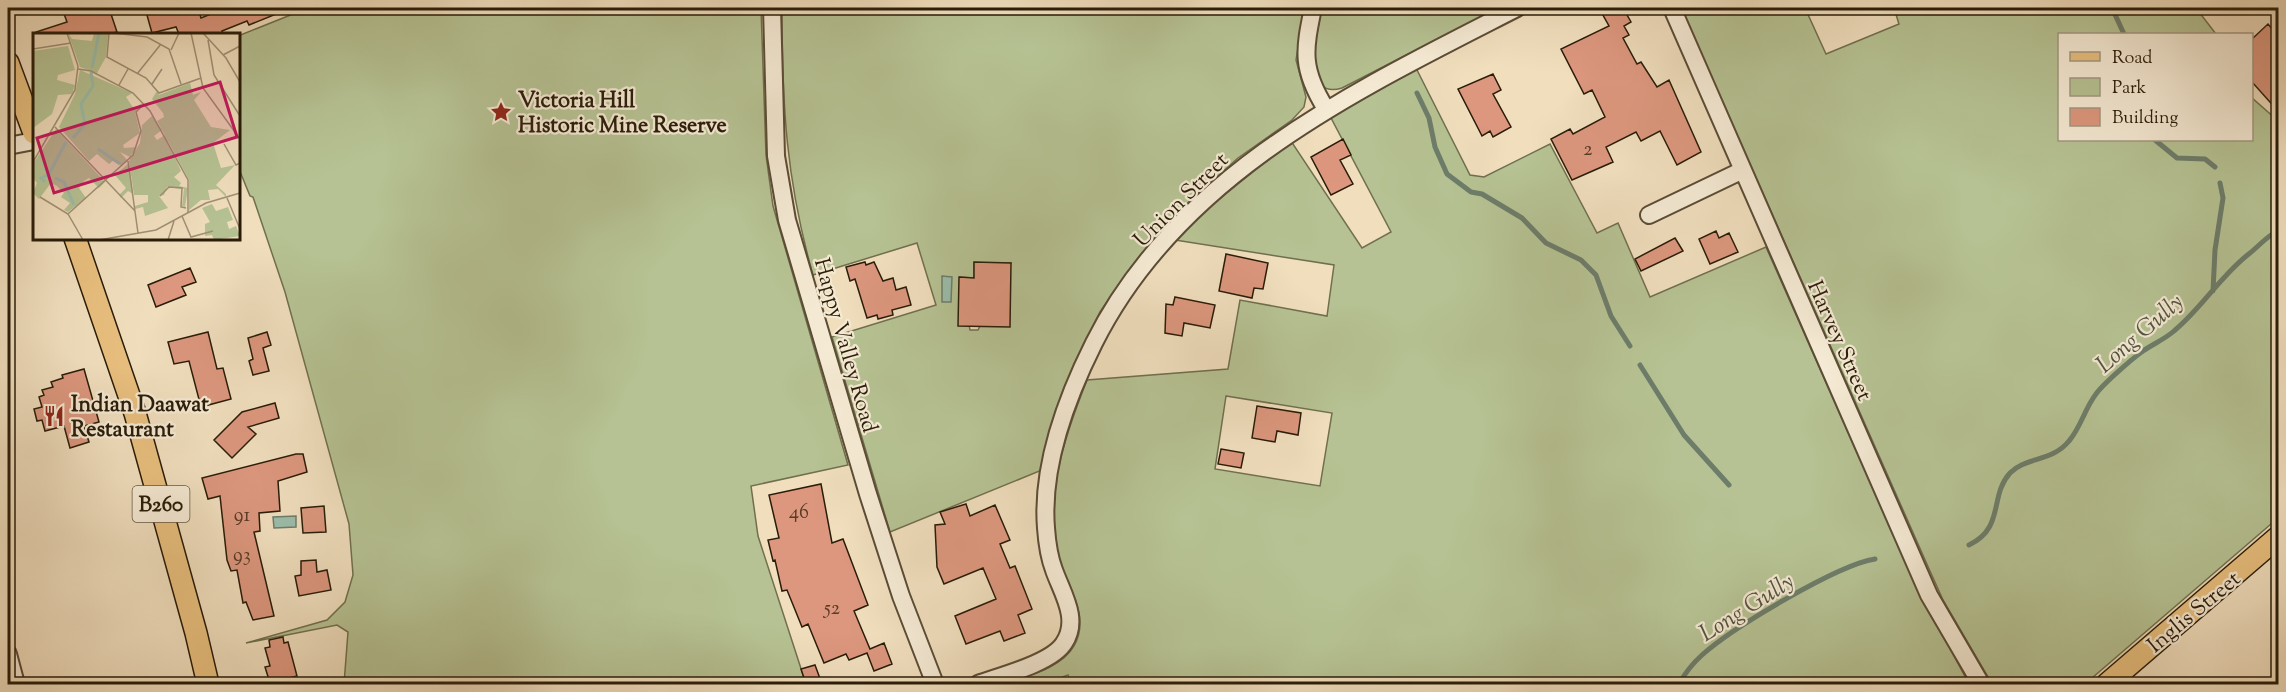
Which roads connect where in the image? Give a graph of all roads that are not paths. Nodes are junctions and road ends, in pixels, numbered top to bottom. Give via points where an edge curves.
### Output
1 (772, 8) edge
2 (1313, 8) edge
3 (1517, 8) edge
4 (1672, 8) edge
5 (8, 63) edge
6 (1326, 109) junction
7 (33, 130) edge
8 (33, 141) edge
9 (8, 146) edge
10 (1743, 170) junction
11 (1649, 215) dead end
12 (76, 240) edge
13 (2278, 537) edge
14 (8, 654) edge
15 (16, 684) edge
16 (207, 684) edge
17 (935, 684) edge
18 (978, 684) edge
19 (1981, 684) edge
20 (2107, 684) edge

1 - 17 street, Happy Valley Road via 776,156 787,220 869,499
2 - 6 street via 1305,61 1314,90
3 - 6 street, Union Street
4 - 10 street, Harvey Street
5 - 7 main road
6 - 18 street, Union Street via 1249,163 1171,232 1129,286 1094,343 1062,424 1045,502 1050,556 1071,621 1065,642 1054,654
8 - 9 street
10 - 11 street
10 - 19 street, Harvey Street via 1929,595
12 - 16 main road, B260 via 135,413
13 - 20 main road, Inglis Street
14 - 15 street

